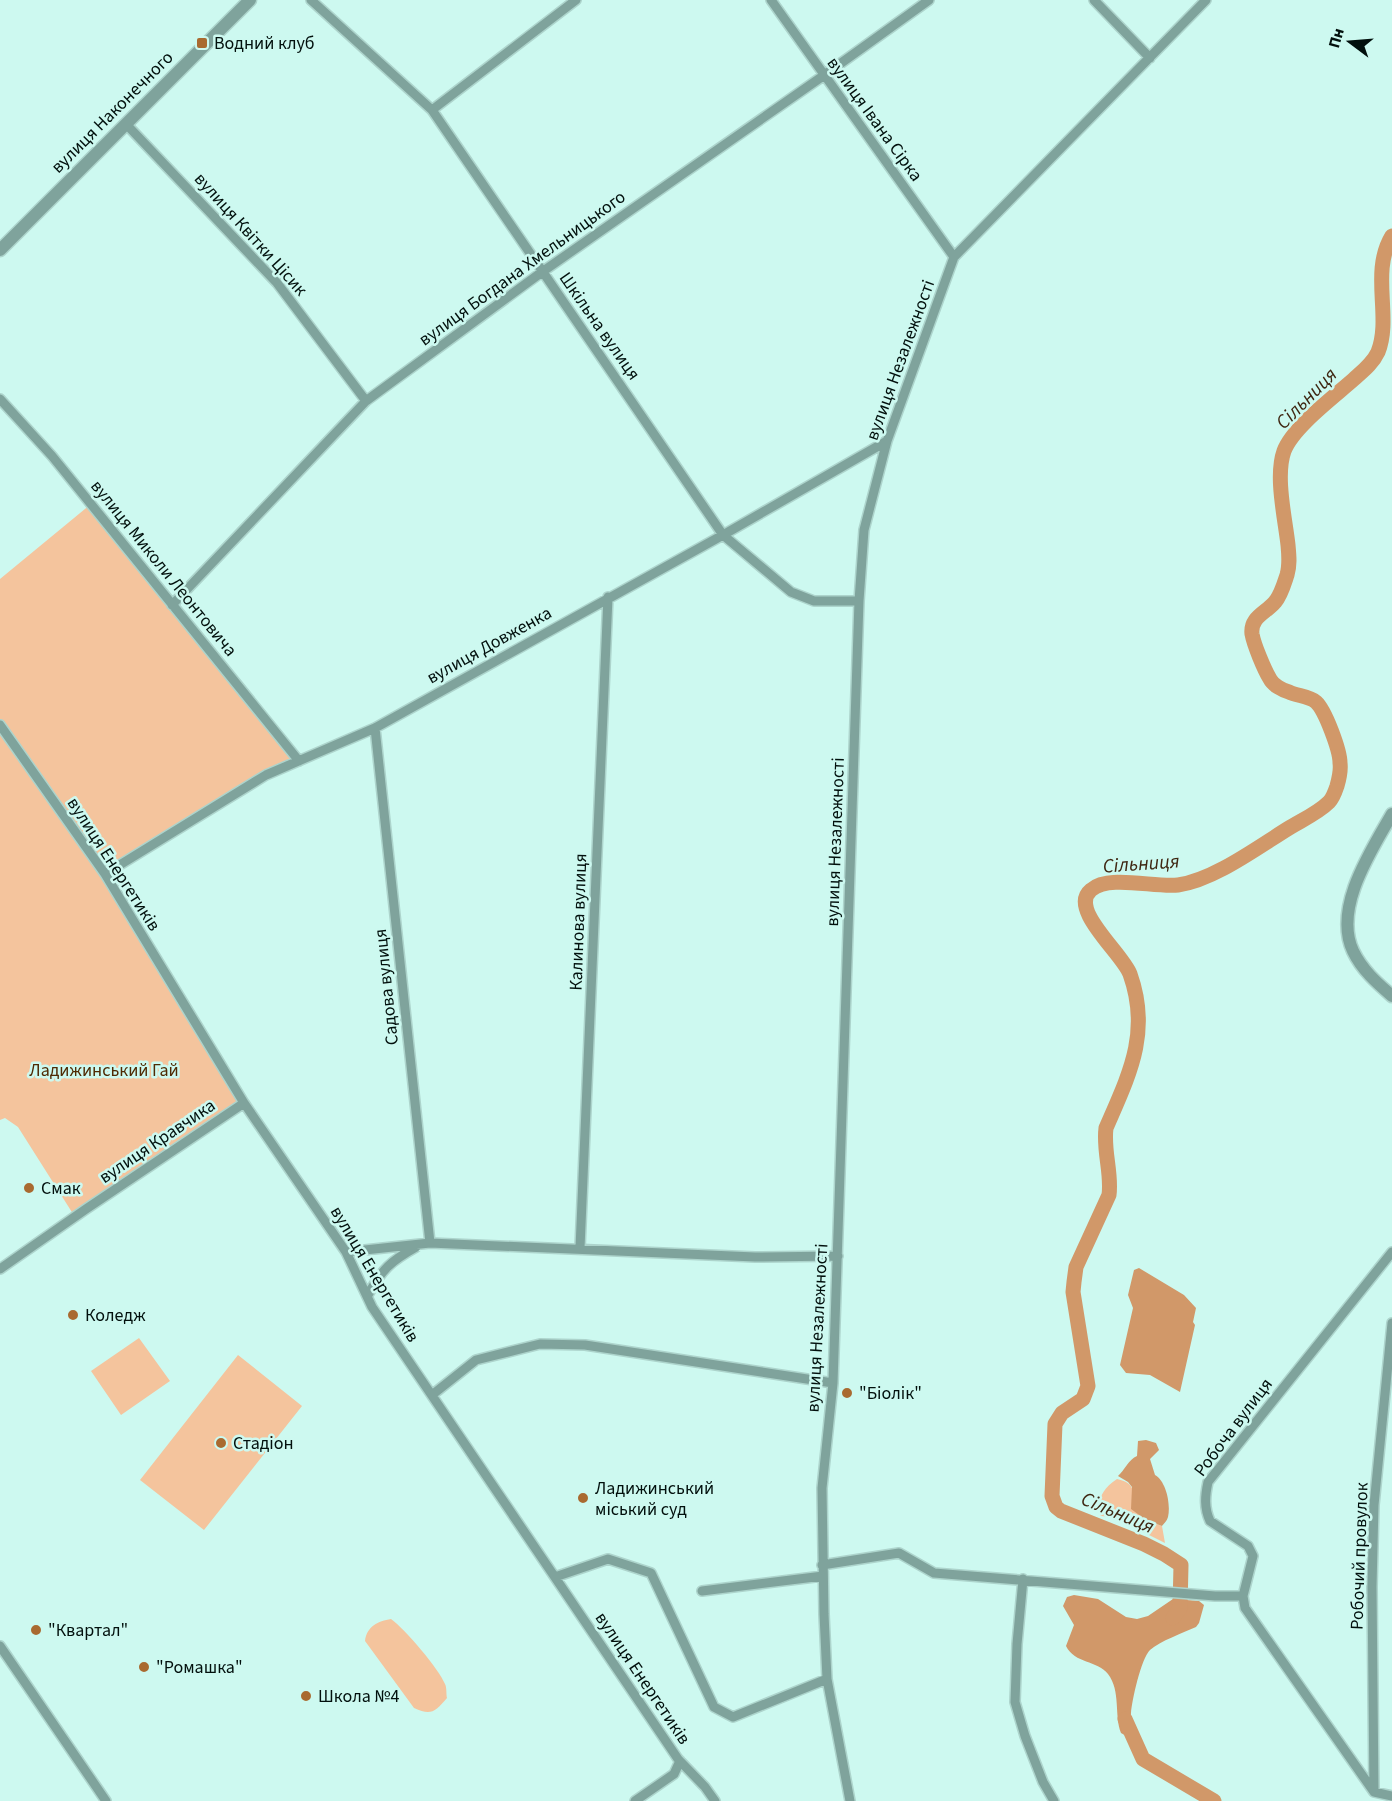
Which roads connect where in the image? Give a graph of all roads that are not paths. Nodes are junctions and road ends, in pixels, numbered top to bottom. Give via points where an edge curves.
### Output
1 (250, 0) edge
2 (311, 0) edge
3 (576, 0) edge
4 (771, 0) edge
5 (929, 0) edge
6 (1094, 0) edge
7 (1206, 0) edge
8 (1150, 58) junction
9 (823, 76) junction
10 (432, 110) junction
11 (126, 124) junction
12 (0, 250) edge
13 (954, 257) junction
14 (542, 272) junction
15 (0, 399) edge
16 (366, 401) junction
17 (887, 441) junction
18 (723, 535) junction
19 (608, 597) junction
20 (859, 601) junction
21 (172, 605) junction
22 (0, 725) edge
23 (375, 728) junction
24 (299, 761) junction
25 (1392, 814) edge
26 (105, 874) junction
27 (1392, 996) edge
28 (244, 1103) junction
29 (426, 1243) junction
30 (580, 1248) junction
31 (346, 1252) junction
32 (1392, 1252) edge
33 (838, 1256) junction
34 (0, 1269) edge
35 (368, 1294) junction
36 (1392, 1323) edge
37 (833, 1383) junction
38 (432, 1395) junction
39 (822, 1565) junction
40 (555, 1576) junction
41 (823, 1576) junction
42 (1023, 1579) junction
43 (702, 1591) dead end
44 (1243, 1596) junction
45 (0, 1646) edge
46 (827, 1678) junction
47 (680, 1761) junction
48 (1374, 1792) junction
49 (1392, 1796) edge
50 (106, 1801) edge
51 (635, 1801) edge
52 (715, 1801) edge
53 (850, 1801) edge
54 (1054, 1801) edge

1 - 11 street, вулиця Наконечного
2 - 10 street, Шкільна вулиця
3 - 10 street
4 - 9 street, вулиця Івана Сірка
5 - 9 street, вулиця Богдана Хмельницького
6 - 8 street
7 - 8 street, вулиця Незалежності
8 - 13 street, вулиця Незалежності
9 - 13 street, вулиця Івана Сірка
9 - 14 street, вулиця Богдана Хмельницького
10 - 14 street, Шкільна вулиця
11 - 12 street, вулиця Наконечного
11 - 16 street, вулиця Квітки Цісик via 277,283
13 - 17 street, вулиця Незалежності
14 - 16 street, вулиця Богдана Хмельницького
14 - 18 street, Шкільна вулиця
15 - 21 street, вулиця Миколи Леонтовича via 52,456
16 - 21 street, вулиця Богдана Хмельницького
17 - 18 street, вулиця Довженка
17 - 20 street, вулиця Незалежності via 864,530
18 - 19 street, вулиця Довженка
18 - 20 street, Шкільна вулиця via 791,592 814,601
19 - 23 street, вулиця Довженка
19 - 30 street, Калинова вулиця
20 - 33 street, вулиця Незалежності
21 - 24 street, вулиця Миколи Леонтовича
22 - 26 street, вулиця Енергетиків
23 - 24 street, вулиця Довженка
23 - 29 street, Садова вулиця
24 - 26 street, вулиця Довженка via 266,775
25 - 27 street via 1350,896 1347,932 1353,951 1368,974
26 - 28 street, вулиця Енергетиків
28 - 31 street, вулиця Енергетиків
28 - 34 street, вулиця Кравчика
29 - 30 street
29 - 31 street
29 - 35 street via 393,1259
30 - 33 street via 755,1257
31 - 35 street, вулиця Енергетиків
32 - 44 street, Робоча вулиця via 1208,1482 1205,1496 1210,1521 1248,1546 1253,1556
33 - 37 street, вулиця Незалежності
35 - 38 street, вулиця Енергетиків via 372,1307
36 - 48 street, Робочий провулок via 1374,1505
37 - 38 street via 585,1345 540,1344 476,1360
37 - 39 street, вулиця Незалежності via 822,1488
38 - 40 street, вулиця Енергетиків
39 - 41 street, вулиця Незалежності
39 - 42 street via 898,1553 934,1573
40 - 46 street via 608,1559 651,1573 714,1707 733,1717
40 - 47 street, вулиця Енергетиків
41 - 43 street
41 - 46 street, вулиця Незалежності
42 - 44 street
42 - 54 street via 1015,1702 1043,1782
44 - 48 street via 1245,1608
45 - 50 street
46 - 53 street, вулиця Незалежності
47 - 51 street via 674,1774
47 - 52 street, вулиця Енергетиків
48 - 49 street

